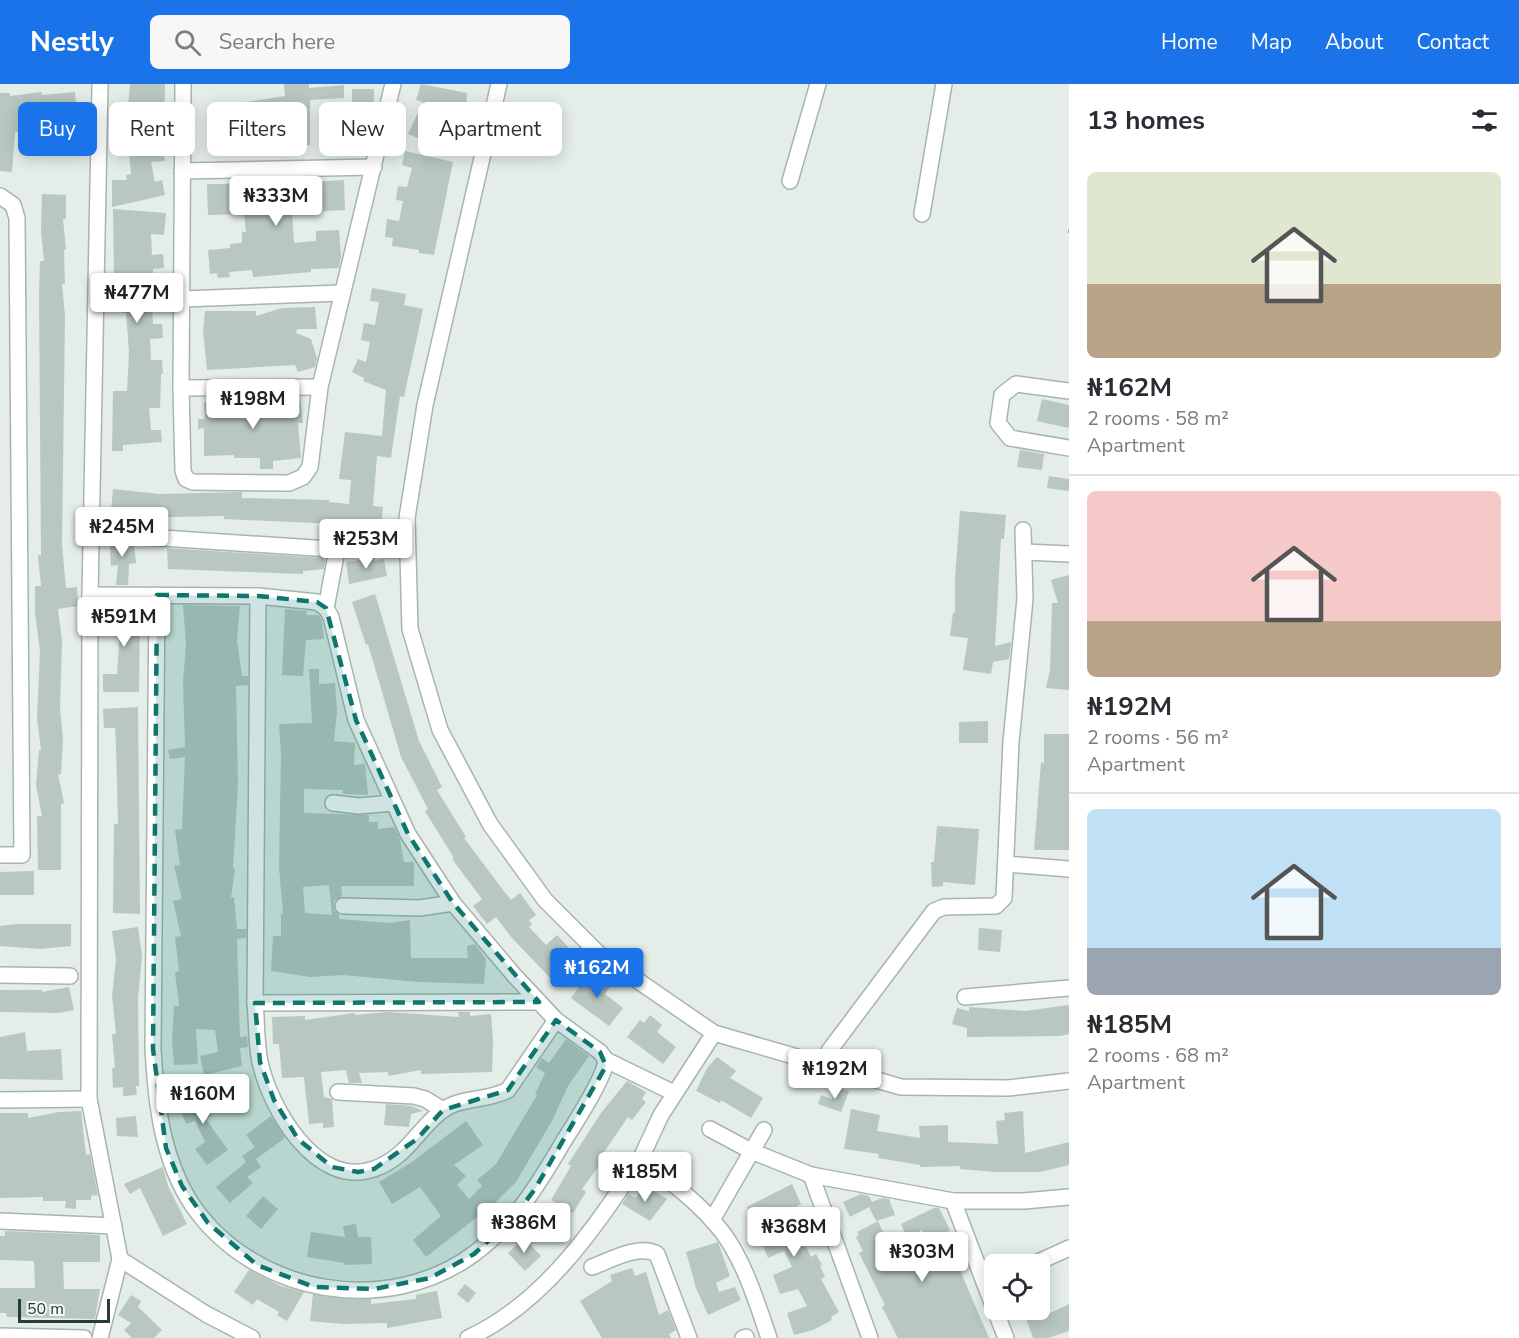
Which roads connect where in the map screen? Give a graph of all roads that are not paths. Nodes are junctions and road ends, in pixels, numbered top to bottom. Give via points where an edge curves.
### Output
1 (100, 84) edge
2 (183, 84) edge
3 (393, 84) edge
4 (499, 84) edge
5 (818, 84) edge
6 (944, 84) edge
7 (374, 167) junction
8 (182, 171) junction
9 (790, 181) dead end
10 (0, 196) edge
11 (922, 214) dead end
12 (341, 293) junction
13 (182, 299) junction
14 (320, 387) junction
15 (181, 388) junction
16 (1069, 391) edge
17 (1069, 448) edge
18 (1023, 530) dead end
19 (147, 537) dead end
20 (1024, 552) junction
21 (1069, 554) edge
22 (90, 595) junction
23 (157, 595) junction
24 (258, 596) junction
25 (326, 608) junction
26 (333, 803) dead end
27 (393, 803) junction
28 (0, 855) edge
29 (1006, 864) junction
30 (1069, 869) edge
31 (453, 903) junction
32 (343, 906) dead end
33 (0, 975) edge
34 (70, 976) dead end
35 (1069, 988) edge
36 (965, 997) dead end
37 (539, 1002) junction
38 (255, 1003) junction
39 (556, 1020) junction
40 (714, 1033) junction
41 (606, 1060) junction
42 (822, 1065) junction
43 (1069, 1081) edge
44 (338, 1092) dead end
45 (674, 1093) junction
46 (89, 1099) junction
47 (0, 1100) edge
48 (442, 1110) junction
49 (710, 1129) dead end
50 (764, 1130) dead end
51 (751, 1151) junction
52 (640, 1160) junction
53 (811, 1174) junction
54 (1069, 1197) edge
55 (953, 1201) junction
56 (712, 1220) junction
57 (0, 1221) edge
58 (114, 1226) junction
59 (1069, 1248) edge
60 (1050, 1257) edge
61 (120, 1259) junction
62 (592, 1267) dead end
63 (984, 1271) edge
64 (999, 1320) edge
65 (0, 1336) edge
66 (84, 1338) edge
67 (100, 1338) edge
68 (252, 1338) edge
69 (468, 1338) edge
70 (689, 1338) edge
71 (769, 1338) edge
72 (870, 1338) edge
73 (1006, 1338) edge

1 - 22 street
2 - 8 street
3 - 7 street
4 - 40 street via 425,405 407,518 410,629 440,730 490,824 545,900 598,954
5 - 9 street
6 - 11 street
7 - 8 street
7 - 12 street
8 - 13 street
10 - 28 street via 13,205 17,218 22,855
12 - 13 street
12 - 14 street
13 - 15 street
14 - 15 street
14 - 15 street via 310,467 303,477 289,483 193,482 186,478
16 - 17 street via 1016,384 1002,395 998,423 1010,438
18 - 20 street
19 - 25 street via 330,549 336,555
20 - 21 street
20 - 29 street via 1025,599 1011,742
22 - 23 street
22 - 46 street
23 - 24 street
23 - 41 street via 153,1049 156,1099 166,1149 182,1186 208,1223 257,1265 314,1287 374,1289 430,1278 474,1254 514,1217 567,1136 603,1073
24 - 25 street via 317,602
24 - 38 street
25 - 27 street via 356,720
26 - 27 street
27 - 31 street
29 - 30 street
29 - 42 street via 1005,894 1000,903 944,907 927,918 829,1050
31 - 32 street via 420,908
31 - 37 street
33 - 34 street
35 - 36 street
37 - 38 street
37 - 39 street
38 - 48 street via 260,1062 274,1100 298,1139 332,1167 358,1172 374,1169 411,1145
39 - 41 street
39 - 48 street via 508,1090
40 - 42 street
40 - 45 street
41 - 45 street
42 - 43 street via 901,1087 1008,1088
44 - 48 street via 414,1096
45 - 52 street
46 - 47 street
46 - 58 street
49 - 51 street
50 - 51 street
51 - 53 street
51 - 56 street
52 - 56 street via 676,1186
52 - 69 street via 588,1236 562,1266 536,1292
53 - 55 street
53 - 72 street
54 - 55 street
55 - 63 street
56 - 71 street via 734,1251
57 - 58 street
58 - 61 street
59 - 60 street
61 - 67 street
61 - 68 street via 206,1314
62 - 70 street via 649,1249 657,1254
64 - 73 street
65 - 66 street

